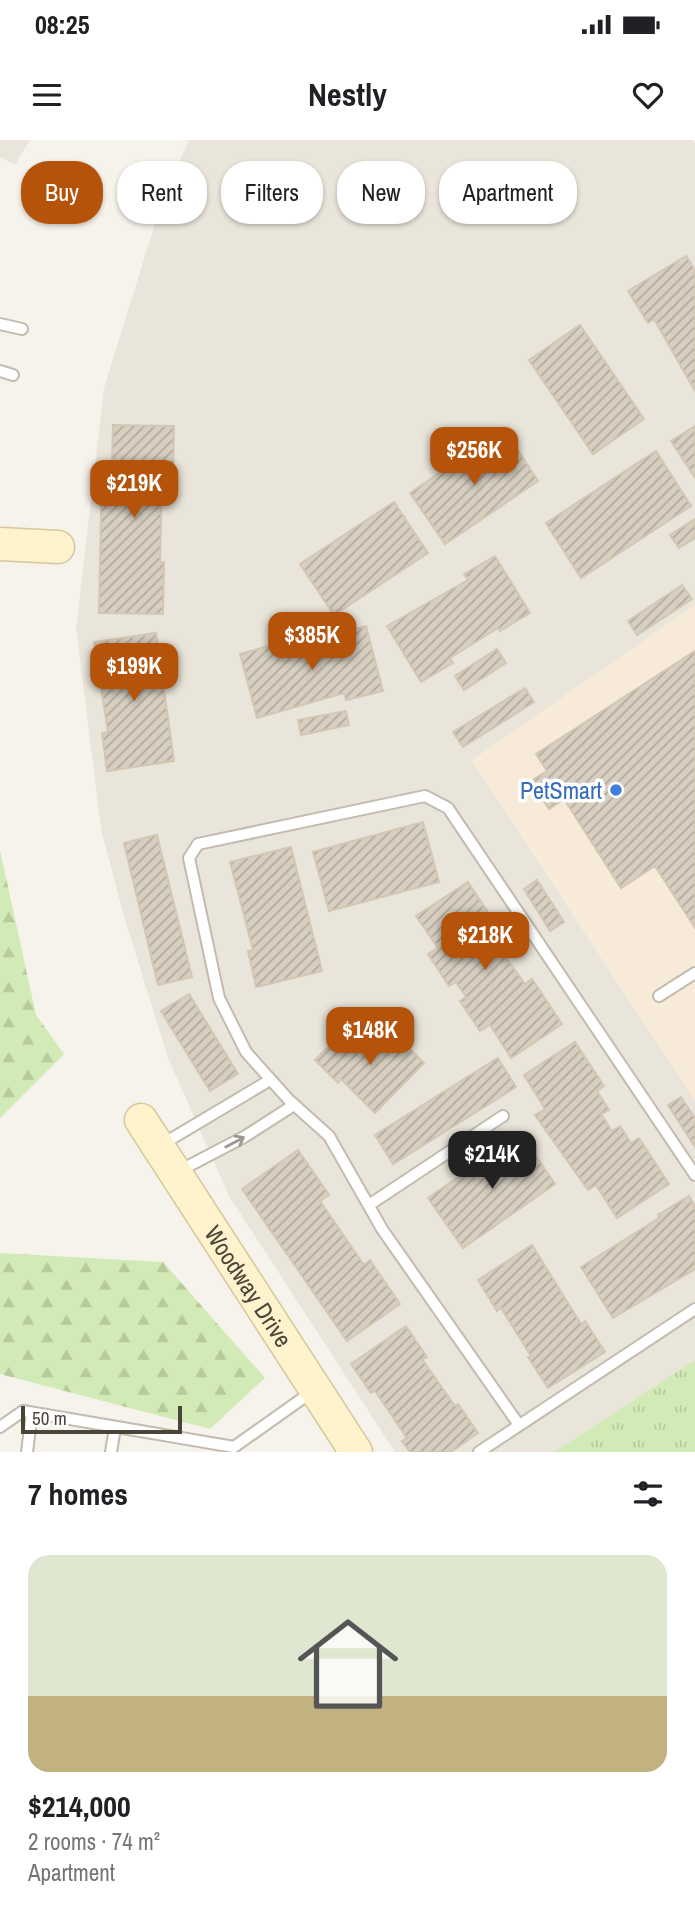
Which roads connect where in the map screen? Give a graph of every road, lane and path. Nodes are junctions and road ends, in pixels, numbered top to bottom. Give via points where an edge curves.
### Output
1 (0, 324) edge
2 (23, 329) dead end
3 (0, 371) edge
4 (13, 375) dead end
5 (0, 544) edge
6 (58, 547) dead end
7 (695, 973) edge
8 (659, 996) dead end
9 (270, 1080) junction
10 (294, 1105) junction
11 (503, 1116) dead end
12 (141, 1120) dead end
13 (158, 1147) junction
14 (175, 1173) junction
15 (695, 1175) edge
16 (369, 1205) junction
17 (695, 1310) edge
18 (315, 1389) junction
19 (32, 1413) junction
20 (519, 1425) junction
21 (0, 1427) edge
22 (115, 1428) junction
23 (27, 1452) edge
24 (111, 1452) edge
25 (356, 1452) edge
26 (479, 1452) edge

1 - 2 lane
3 - 4 lane
5 - 6 street
7 - 8 lane
9 - 10 lane
9 - 13 lane
9 - 15 lane via 246,1052 219,998 189,858 198,844 425,796 448,808
14 -> 10 lane
10 - 16 lane via 328,1136
11 - 16 lane
12 - 13 street, Woodway Drive
13 - 14 street, Woodway Drive
14 - 18 street, Woodway Drive
16 - 20 lane
17 - 20 lane
18 - 22 lane via 234,1447
18 - 25 street, Woodway Drive
19 - 21 lane via 23,1411
19 - 22 lane
19 - 23 lane
20 - 26 lane
22 - 24 lane

